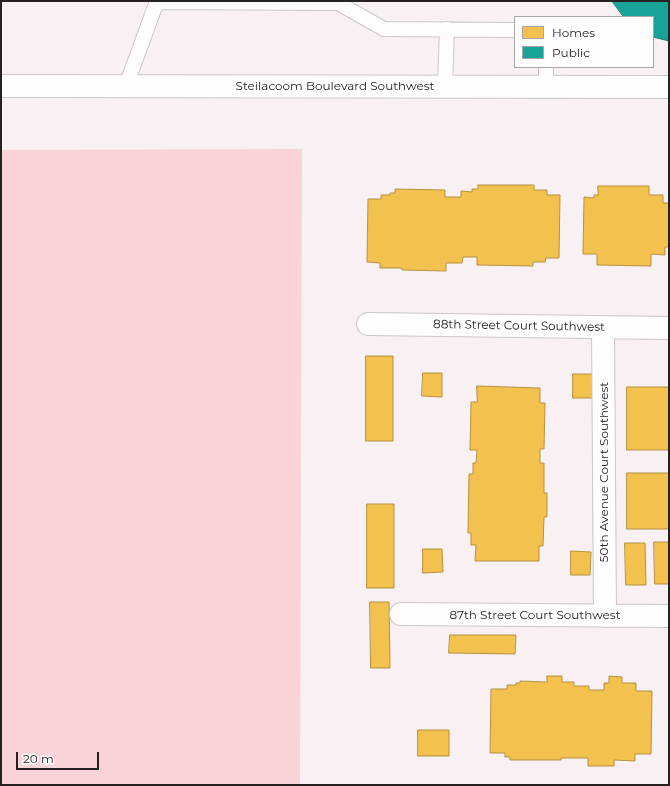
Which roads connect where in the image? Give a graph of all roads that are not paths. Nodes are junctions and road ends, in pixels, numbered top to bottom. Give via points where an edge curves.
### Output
1 (157, 2) edge
2 (447, 29) junction
3 (514, 30) edge
4 (546, 77) edge
5 (1, 86) edge
6 (126, 86) junction
7 (445, 86) junction
8 (669, 87) edge
9 (368, 324) dead end
10 (603, 327) junction
11 (669, 328) edge
12 (400, 614) dead end
13 (605, 616) junction
14 (669, 616) edge

1 - 2 lane via 338,3 384,29
1 - 6 lane
2 - 3 lane
2 - 7 lane
4 - 7 street, Steilacoom Boulevard Southwest
4 - 8 street, Steilacoom Boulevard Southwest
5 - 6 street, Steilacoom Boulevard Southwest
6 - 7 street, Steilacoom Boulevard Southwest
9 - 10 street, 88th Street Court Southwest
10 - 11 street, 88th Street Court Southwest
10 - 13 street, 50th Avenue Court Southwest
12 - 13 street, 87th Street Court Southwest
13 - 14 street, 87th Street Court Southwest

